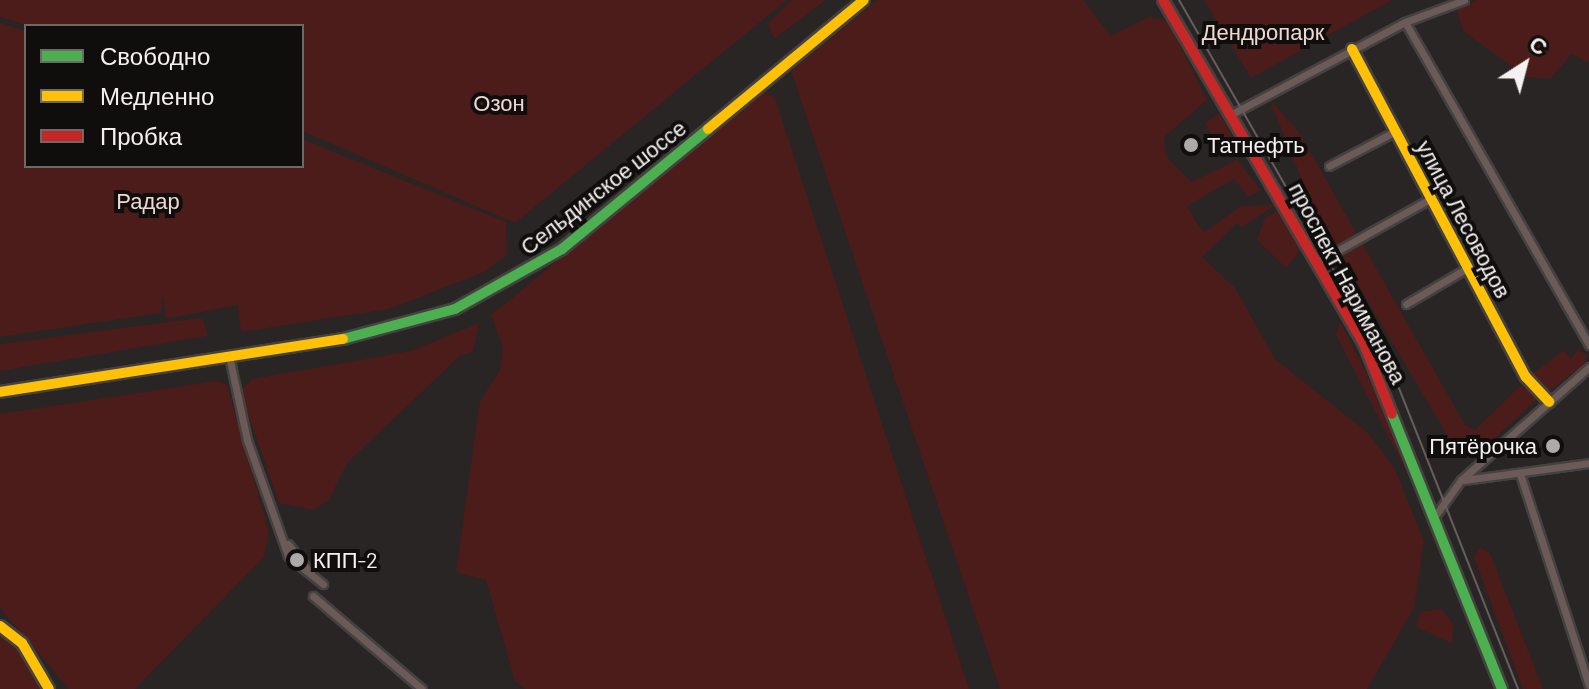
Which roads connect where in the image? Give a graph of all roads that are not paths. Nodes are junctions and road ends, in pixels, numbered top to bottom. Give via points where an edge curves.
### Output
1 (864, 0) edge
2 (1163, 0) edge
3 (1464, 0) edge
4 (1405, 22) junction
5 (1352, 49) junction
6 (1230, 115) junction
7 (1394, 132) junction
8 (1329, 166) dead end
9 (1430, 199) junction
10 (1319, 261) junction
11 (1467, 268) junction
12 (1406, 304) dead end
13 (1589, 345) edge
14 (229, 356) junction
15 (1589, 367) edge
16 (0, 392) edge
17 (1549, 402) junction
18 (1589, 463) edge
19 (1520, 474) junction
20 (1461, 480) junction
21 (1435, 516) junction
22 (323, 584) dead end
23 (313, 596) dead end
24 (0, 626) edge
25 (1589, 685) edge
26 (49, 689) edge
27 (422, 689) edge
28 (1502, 689) edge

1 - 14 main road, Сельдинское шоссе via 615,209 521,277 379,333
2 - 6 main road, проспект Нариманова
3 - 4 street
4 - 5 street
4 - 13 street
5 - 6 street
5 - 7 main road, улица Лесоводов
6 - 10 main road, проспект Нариманова
7 - 8 street
7 - 9 main road, улица Лесоводов
9 - 10 street
9 - 11 main road, улица Лесоводов
10 - 21 main road, проспект Нариманова via 1384,388
11 - 12 street
11 - 17 main road, улица Лесоводов via 1526,377
14 - 16 main road, Сельдинское шоссе
14 - 22 street via 247,440 288,556
15 - 17 street
17 - 20 street
18 - 19 street
19 - 20 street
19 - 25 street
20 - 21 street
21 - 28 main road, проспект Нариманова
23 - 27 street
24 - 26 main road via 22,643

